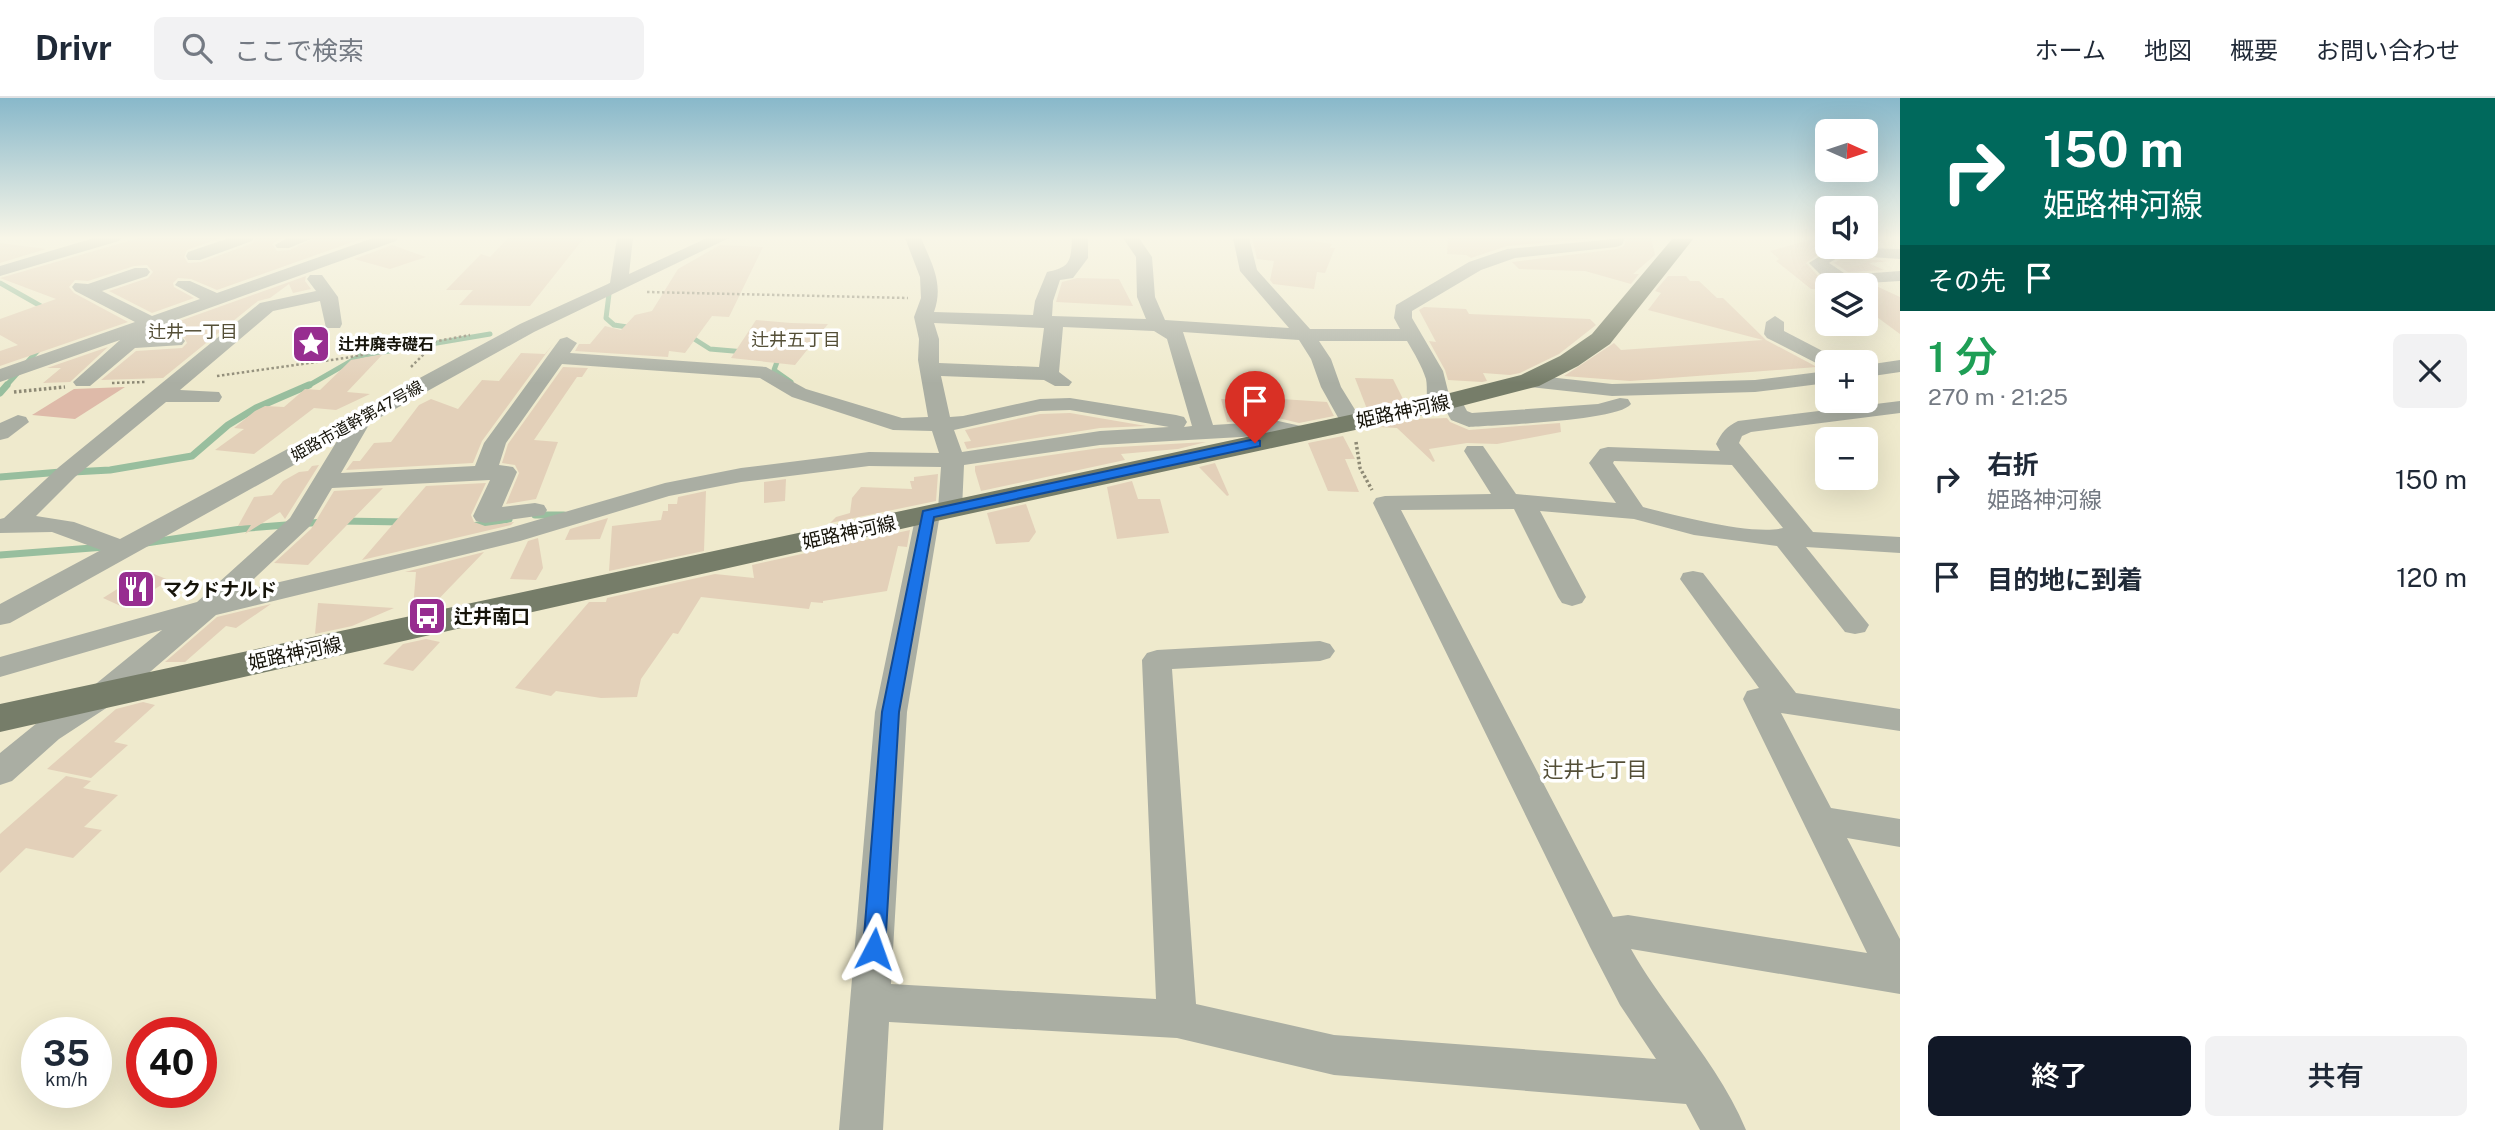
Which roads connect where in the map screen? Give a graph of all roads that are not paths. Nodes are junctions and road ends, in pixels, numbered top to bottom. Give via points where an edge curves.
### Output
1 (94, 286) edge
2 (187, 286) edge
3 (255, 286) edge
4 (321, 286) edge
5 (928, 286) edge
6 (1049, 286) edge
7 (1145, 286) edge
8 (1262, 286) edge
9 (1440, 286) edge
10 (1644, 286) edge
11 (612, 287) edge
12 (327, 293) junction
13 (217, 300) junction
14 (926, 308) junction
15 (1775, 322) dead end
16 (152, 323) junction
17 (1048, 323) junction
18 (333, 324) dead end
19 (1158, 325) junction
20 (1305, 335) junction
21 (1412, 335) junction
22 (175, 341) dead end
23 (131, 342) junction
24 (1815, 355) edge
25 (1899, 367) edge
26 (930, 369) junction
27 (1878, 370) edge
28 (1049, 374) junction
29 (1815, 378) edge
30 (1530, 381) junction
31 (1, 384) edge
32 (74, 385) road end
33 (160, 396) junction
34 (211, 397) dead end
35 (1444, 403) junction
36 (1070, 404) junction
37 (1620, 404) dead end
38 (1900, 407) edge
39 (361, 420) junction
40 (1351, 421) junction
41 (941, 425) junction
42 (1203, 428) junction
43 (1302, 433) junction
44 (1475, 451) dead end
45 (1737, 458) junction
46 (953, 460) junction
47 (485, 471) junction
48 (323, 481) junction
49 (1515, 502) junction
50 (535, 510) dead end
51 (939, 511) junction
52 (1634, 512) junction
53 (7, 526) edge
54 (1794, 537) junction
55 (1900, 545) edge
56 (122, 549) junction
57 (1693, 579) dead end
58 (1572, 597) dead end
59 (207, 608) junction
60 (0, 616) edge
61 (1854, 625) dead end
62 (1320, 651) dead end
63 (0, 667) edge
64 (103, 695) junction
65 (1786, 703) junction
66 (0, 718) edge
67 (1900, 720) edge
68 (0, 772) edge
69 (1819, 820) junction
70 (1900, 833) edge
71 (1603, 935) junction
72 (1900, 976) edge
73 (870, 1002) junction
74 (1177, 1019) junction
75 (1698, 1084) junction
76 (861, 1130) edge
77 (1724, 1130) edge

1 - 16 street via 84,289
2 - 13 street
3 - 13 street
4 - 12 street
5 - 14 street
6 - 17 street via 1044,301
7 - 19 street
8 - 20 street
9 - 21 street via 1403,309
10 - 30 main road, 姫路神河線 via 1601,339
11 - 39 street, 姫路市道幹第47号線 via 527,328
12 - 18 street
12 - 33 street via 267,307
13 - 16 street
14 - 17 street
14 - 26 street
15 - 24 street via 1774,334
16 - 23 street
16 - 31 street
17 - 19 street
17 - 28 street
19 - 20 street
19 - 42 street via 1176,336
20 - 21 street
20 - 40 street
21 - 35 street
22 - 23 street
23 - 32 street
25 - 27 street
26 - 28 street
26 - 41 street
28 - 36 street via 1061,380
29 - 30 street via 1755,386 1612,390
30 - 35 main road, 姫路神河線
33 - 34 street
33 - 53 street
35 - 37 street via 1469,420 1600,410
35 - 40 main road, 姫路神河線
36 - 41 street via 1040,405
36 - 42 street
38 - 45 street via 1746,426 1733,432 1727,444
39 - 48 street
39 - 56 street, 姫路市道幹第47号線
40 - 43 main road, 姫路神河線
41 - 46 street
41 - 47 street via 881,421 799,393 766,373 562,351 495,443
42 - 43 street via 1278,428
42 - 46 street
43 - 51 main road, 姫路神河線
44 - 49 street
45 - 52 street via 1608,454 1601,463
45 - 54 street
46 - 51 street
46 - 59 street via 869,459 729,477 665,490 511,536
47 - 48 street
47 - 50 street via 505,472 485,516
48 - 59 street via 300,522
49 - 52 street
49 - 58 street via 1539,559
49 - 71 street via 1385,503
51 - 64 main road, 姫路神河線
51 - 73 street via 891,712
52 - 54 street via 1695,527
53 - 56 street via 31,521 56,523
54 - 55 street
54 - 61 street
56 - 60 street, 姫路市道幹第47号線
57 - 65 street
59 - 63 street
59 - 64 street
62 - 74 street via 1157,660
64 - 66 main road, 姫路神河線
64 - 68 street via 48,731
65 - 67 street
65 - 69 street via 1758,699
69 - 70 street
69 - 72 street
71 - 72 street via 1628,932
71 - 75 street via 1653,1022
73 - 74 street
73 - 76 street
74 - 75 street via 1334,1055
75 - 77 street

